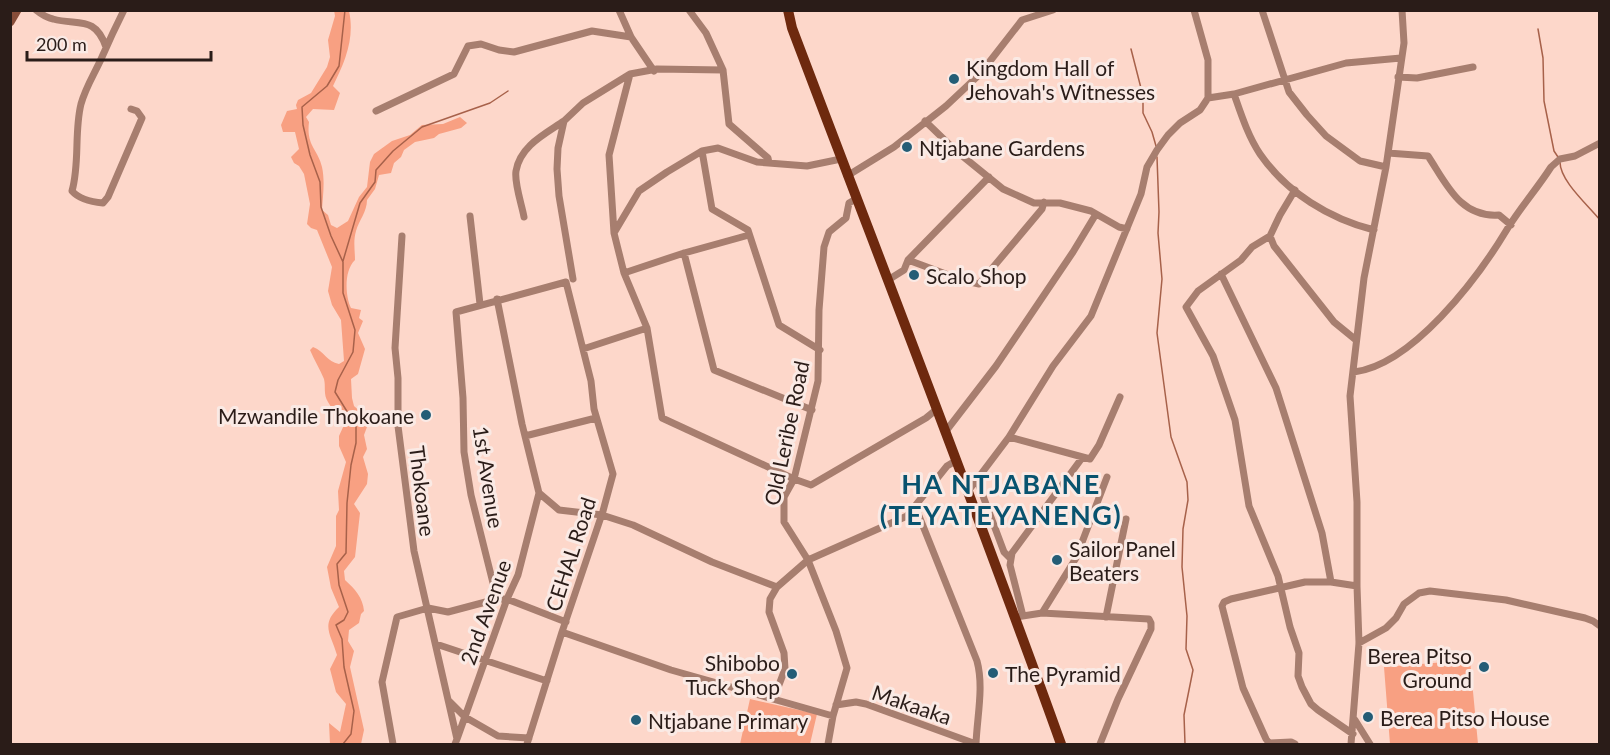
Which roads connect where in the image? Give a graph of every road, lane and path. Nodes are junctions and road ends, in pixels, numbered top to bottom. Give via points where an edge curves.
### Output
1 (17, 10) edge
2 (36, 10) edge
3 (124, 10) edge
4 (619, 10) edge
5 (689, 10) edge
6 (788, 10) edge
7 (1053, 10) edge
8 (1194, 10) edge
9 (1262, 10) edge
10 (1402, 10) edge
11 (10, 22) edge
12 (631, 37) junction
13 (106, 47) junction
14 (1401, 58) junction
15 (1473, 67) dead end
16 (723, 70) junction
17 (654, 71) junction
18 (630, 74) junction
19 (1398, 77) junction
20 (1284, 79) junction
21 (1234, 94) junction
22 (1208, 98) junction
23 (131, 109) dead end
24 (376, 111) dead end
25 (925, 121) junction
26 (564, 122) junction
27 (1599, 142) edge
28 (702, 150) junction
29 (1388, 153) junction
30 (841, 159) junction
31 (769, 163) junction
32 (1386, 167) junction
33 (847, 176) junction
34 (989, 177) junction
35 (1295, 190) junction
36 (856, 199) junction
37 (1044, 202) junction
38 (1096, 214) junction
39 (470, 216) dead end
40 (524, 217) dead end
41 (1511, 225) junction
42 (1127, 229) junction
43 (1374, 230) junction
44 (614, 233) junction
45 (749, 235) junction
46 (1270, 236) junction
47 (402, 237) dead end
48 (684, 253) junction
49 (908, 260) junction
50 (624, 273) junction
51 (1221, 274) junction
52 (569, 280) junction
53 (888, 280) junction
54 (497, 299) junction
55 (480, 304) junction
56 (647, 328) junction
57 (1356, 340) junction
58 (583, 349) junction
59 (820, 350) junction
60 (1354, 372) junction
61 (1120, 397) dead end
62 (937, 409) junction
63 (812, 410) junction
64 (596, 418) junction
65 (946, 431) junction
66 (525, 436) junction
67 (1009, 437) junction
68 (1082, 458) junction
69 (957, 460) junction
70 (1107, 477) dead end
71 (794, 479) junction
72 (976, 480) junction
73 (969, 490) junction
74 (539, 493) junction
75 (915, 506) junction
76 (602, 515) junction
77 (1126, 519) dead end
78 (1010, 558) junction
79 (808, 560) junction
80 (1331, 582) junction
81 (1356, 586) junction
82 (777, 587) junction
83 (1281, 587) junction
84 (497, 599) junction
85 (507, 599) junction
86 (428, 608) junction
87 (1042, 613) junction
88 (1019, 616) junction
89 (1106, 617) junction
90 (566, 622) junction
91 (1599, 626) edge
92 (562, 632) junction
93 (1359, 643) junction
94 (436, 644) junction
95 (485, 660) junction
96 (547, 681) junction
97 (774, 699) junction
98 (448, 701) junction
99 (836, 705) junction
100 (833, 716) junction
101 (465, 717) junction
102 (1354, 720) junction
103 (1353, 734) junction
104 (528, 741) edge
105 (456, 742) edge
106 (393, 744) edge
107 (828, 744) edge
108 (976, 744) edge
109 (1061, 744) edge
110 (1100, 744) edge
111 (1295, 744) edge
112 (1351, 744) edge
113 (1370, 744) edge

1 - 11 main road
2 - 13 street via 51,19 94,27
3 - 13 street
4 - 12 street
5 - 16 street via 706,33
6 - 30 main road
7 - 25 street via 1022,20 980,74
8 - 22 street via 1208,60
9 - 20 street
10 - 14 street
12 - 17 street
12 - 24 street via 592,31 514,52 481,44 468,46 454,74
13 - 23 street via 81,104 72,191 76,195 103,203 108,196 142,118
14 - 19 street
14 - 20 street via 1346,63
15 - 19 street via 1417,78
16 - 17 street
16 - 31 street via 729,124
17 - 18 street
18 - 26 street via 583,103
18 - 44 street via 609,155
19 - 29 street
20 - 21 street
20 - 32 street via 1289,92 1326,136 1360,161
21 - 22 street
21 - 35 street via 1259,152
22 - 42 street via 1157,150 1147,167
25 - 33 street via 894,147
25 - 34 street
26 - 40 street via 533,141 520,157 516,172
26 - 52 street, CEHAL Road via 557,169
27 - 41 street via 1551,167
28 - 31 street via 718,148
28 - 44 street via 639,191
28 - 45 street via 712,209 748,230
29 - 32 street
29 - 41 street via 1428,156 1459,201 1470,210 1499,215
30 - 31 street via 807,166
30 - 33 main road
32 - 43 street
33 - 36 main road
34 - 37 street via 1003,189 1034,203
34 - 49 street
35 - 43 street via 1319,209
35 - 46 street
36 - 53 main road
36 - 59 street, Old Leribe Road via 849,203 846,218 829,232 824,247
37 - 38 street
37 - 49 street via 979,284
38 - 42 street
38 - 65 street via 996,366
39 - 55 street
41 - 60 street via 1475,277 1439,319 1391,359
42 - 67 street via 1091,316 1053,366
43 - 57 street
44 - 50 street
45 - 48 street
45 - 59 street via 779,325
46 - 51 street
46 - 57 street via 1334,322
47 - 86 street, Thokoane via 395,348 399,426 414,550
48 - 50 street
48 - 63 street via 714,370
49 - 53 street via 904,270
50 - 56 street
51 - 80 street via 1276,388 1319,522
51 - 83 street via 1198,291 1186,307 1220,372 1239,436 1249,506
52 - 54 street, 1st Avenue
52 - 58 street, CEHAL Road
53 - 62 main road
54 - 55 street, 1st Avenue
54 - 66 street, 2nd Avenue
55 - 84 street, 1st Avenue via 456,312 464,453
56 - 58 street
56 - 71 street via 662,418
57 - 60 street
58 - 64 street, CEHAL Road
59 - 63 street, Old Leribe Road via 819,381
60 - 81 street via 1350,396 1357,502
61 - 68 street via 1090,459
62 - 65 main road
62 - 71 street via 812,485
63 - 71 street, Old Leribe Road
64 - 66 street
64 - 76 street, CEHAL Road via 613,474
65 - 69 main road
66 - 74 street, 2nd Avenue
67 - 68 street
67 - 72 street
68 - 78 street
69 - 73 main road
69 - 75 street via 947,466
70 - 87 street via 1076,558
71 - 79 street, Old Leribe Road via 784,497 784,522
72 - 73 street
72 - 78 street via 1004,552
73 - 88 main road
74 - 76 street via 559,510
74 - 85 street, 2nd Avenue via 518,575
75 - 79 street via 901,520
75 - 108 street via 977,660 981,685
76 - 82 street
76 - 90 street, CEHAL Road
77 - 89 street
78 - 88 street
79 - 82 street
79 - 99 street, Old Leribe Road via 847,668
80 - 81 street
80 - 83 street
81 - 93 street
82 - 97 street via 770,599 769,612 784,653 785,669
83 - 103 street via 1299,653 1298,676 1302,687 1311,704
83 - 111 street via 1224,602 1222,606 1243,688 1266,739 1269,743
84 - 85 street
84 - 86 street via 448,612
85 - 90 street
85 - 95 street, 2nd Avenue
86 - 94 street, Thokoane
86 - 106 street via 397,617 382,682
87 - 88 street
87 - 89 street
88 - 109 main road
89 - 110 street via 1149,619 1151,626
90 - 92 street, CEHAL Road
91 - 93 street via 1585,618 1506,600 1430,591 1419,593 1404,604 1386,628
92 - 96 street, CEHAL Road
92 - 97 street, CEHAL Road via 671,670
93 - 102 street
94 - 95 street
94 - 98 street, Thokoane
95 - 96 street
95 - 101 street, 2nd Avenue
96 - 104 street, CEHAL Road
97 - 100 street, CEHAL Road
98 - 101 street
98 - 105 street, Thokoane
99 - 100 street, Old Leribe Road
99 - 108 street, Makaaka via 867,704
100 - 107 street, Old Leribe Road
101 - 104 street via 498,736
101 - 105 street, 2nd Avenue
102 - 103 street
102 - 113 street
103 - 112 street

